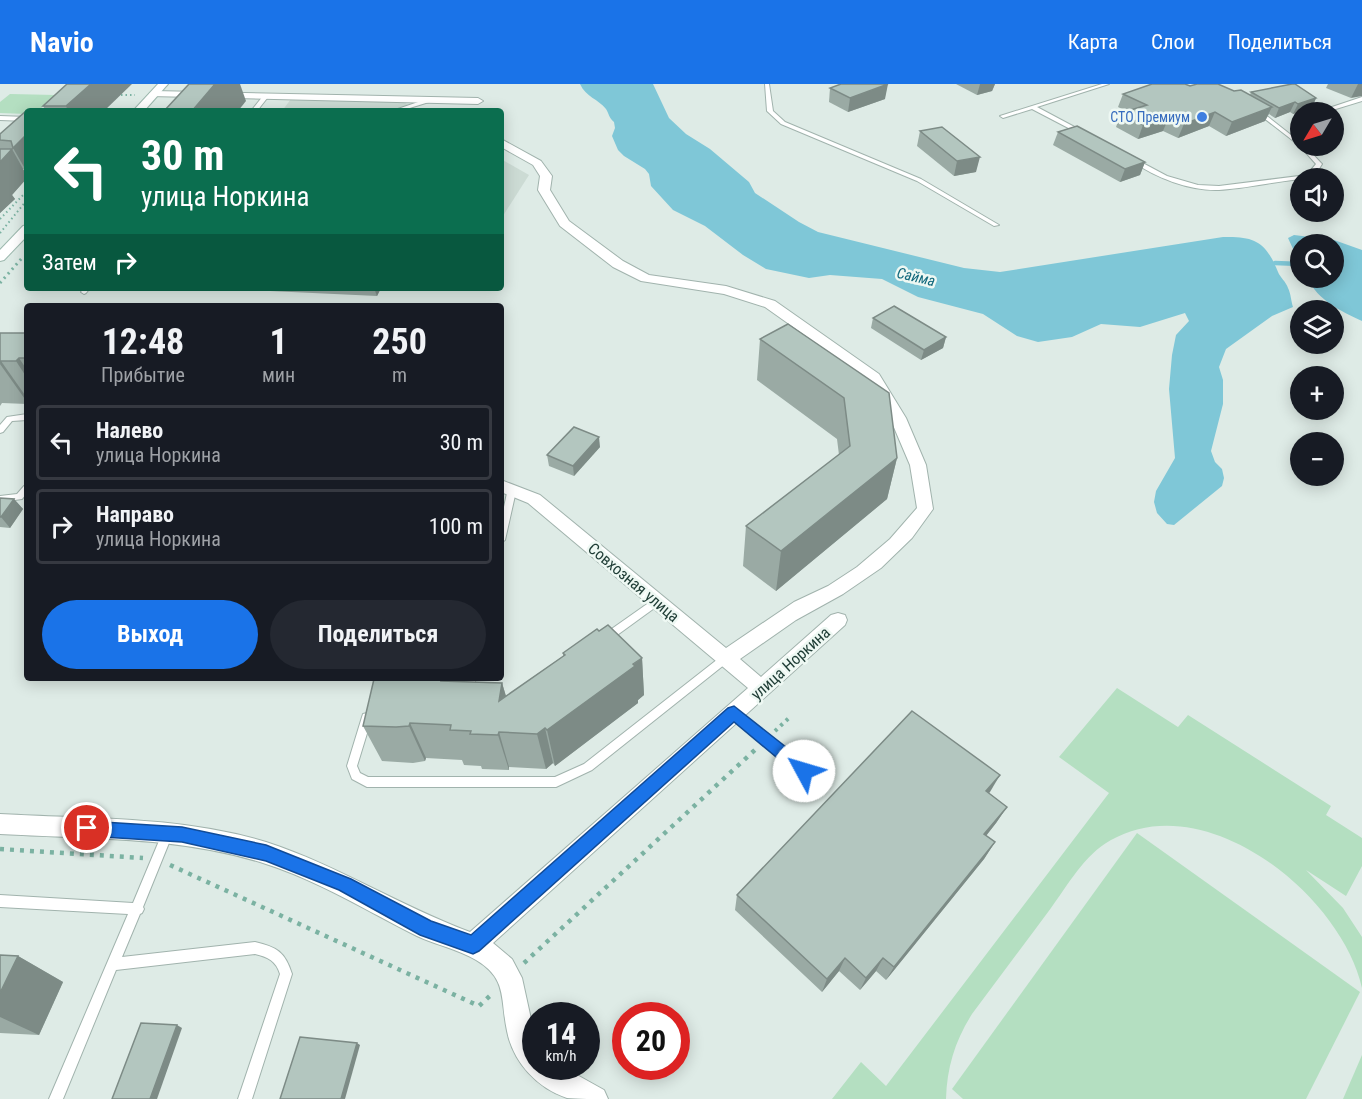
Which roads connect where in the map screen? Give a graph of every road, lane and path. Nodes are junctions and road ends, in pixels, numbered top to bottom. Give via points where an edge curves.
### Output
1 (163, 84) edge
2 (767, 84) edge
3 (1107, 84) edge
4 (121, 94) dead end
5 (154, 94) junction
6 (137, 95) dead end
7 (266, 97) junction
8 (1362, 99) edge
9 (425, 100) junction
10 (478, 101) dead end
11 (1344, 104) edge
12 (1032, 107) junction
13 (141, 108) edge
14 (257, 108) edge
15 (410, 108) edge
16 (439, 108) edge
17 (1254, 109) edge
18 (1002, 116) dead end
19 (0, 118) edge
20 (24, 119) edge
21 (1084, 134) edge
22 (1290, 137) edge
23 (504, 144) edge
24 (1124, 155) edge
25 (1311, 156) edge
26 (24, 194) edge
27 (24, 204) edge
28 (0, 219) edge
29 (996, 225) dead end
30 (24, 232) edge
31 (0, 233) edge
32 (24, 256) edge
33 (0, 257) edge
34 (0, 283) edge
35 (24, 417) edge
36 (0, 430) edge
37 (505, 489) edge
38 (24, 491) edge
39 (0, 499) edge
40 (657, 601) junction
41 (838, 620) dead end
42 (600, 643) edge
43 (726, 658) junction
44 (470, 681) edge
45 (761, 688) junction
46 (477, 698) edge
47 (369, 711) edge
48 (734, 713) junction
49 (790, 717) dead end
50 (766, 740) junction
51 (804, 771) dead end
52 (0, 824) edge
53 (168, 833) junction
54 (0, 849) edge
55 (158, 860) junction
56 (0, 902) edge
57 (138, 909) junction
58 (473, 945) junction
59 (114, 964) junction
60 (509, 977) junction
61 (522, 1043) edge
62 (556, 1080) edge
63 (56, 1099) edge
64 (245, 1099) edge
65 (595, 1099) edge

1 - 5 street
2 - 29 lane via 770,111 783,123 919,180
3 - 12 lane
4 - 6 path
5 - 7 street via 206,99
5 - 13 street
7 - 9 street
7 - 14 lane
8 - 11 lane
9 - 10 street
9 - 15 lane
9 - 16 street
12 - 18 lane
12 - 21 lane
17 - 22 lane
19 - 20 lane
23 - 43 street via 537,163 546,176 544,190 564,223 618,264 646,278 682,281 770,303 874,377 898,418 918,465 926,508 914,525 896,547 871,567
24 - 25 lane via 1181,183 1219,188 1309,177 1319,164
26 - 28 path
27 - 31 path
30 - 33 street
32 - 34 path
35 - 36 lane via 10,419
37 - 40 street, Совхозная улица via 534,499
38 - 39 lane via 19,496
40 - 42 lane
40 - 43 street, Совхозная улица
41 - 45 street, улица Норкина
43 - 45 street, Совхозная улица
43 - 47 lane via 588,766 556,782 367,782 356,776 352,766
44 - 46 lane via 468,689
45 - 48 street, улица Норкина
48 - 50 lane
48 - 58 street, улица Норкина
49 - 50 path
50 - 51 lane
50 - 60 path
52 - 53 street
53 - 55 lane
53 - 58 street via 266,853 345,885 427,928
54 - 55 path
55 - 57 lane
55 - 60 path via 479,1006
56 - 57 lane
57 - 59 lane
58 - 60 street via 503,965
59 - 63 lane
59 - 64 lane via 255,948 272,952 283,962 286,974
60 - 61 street
62 - 65 street

